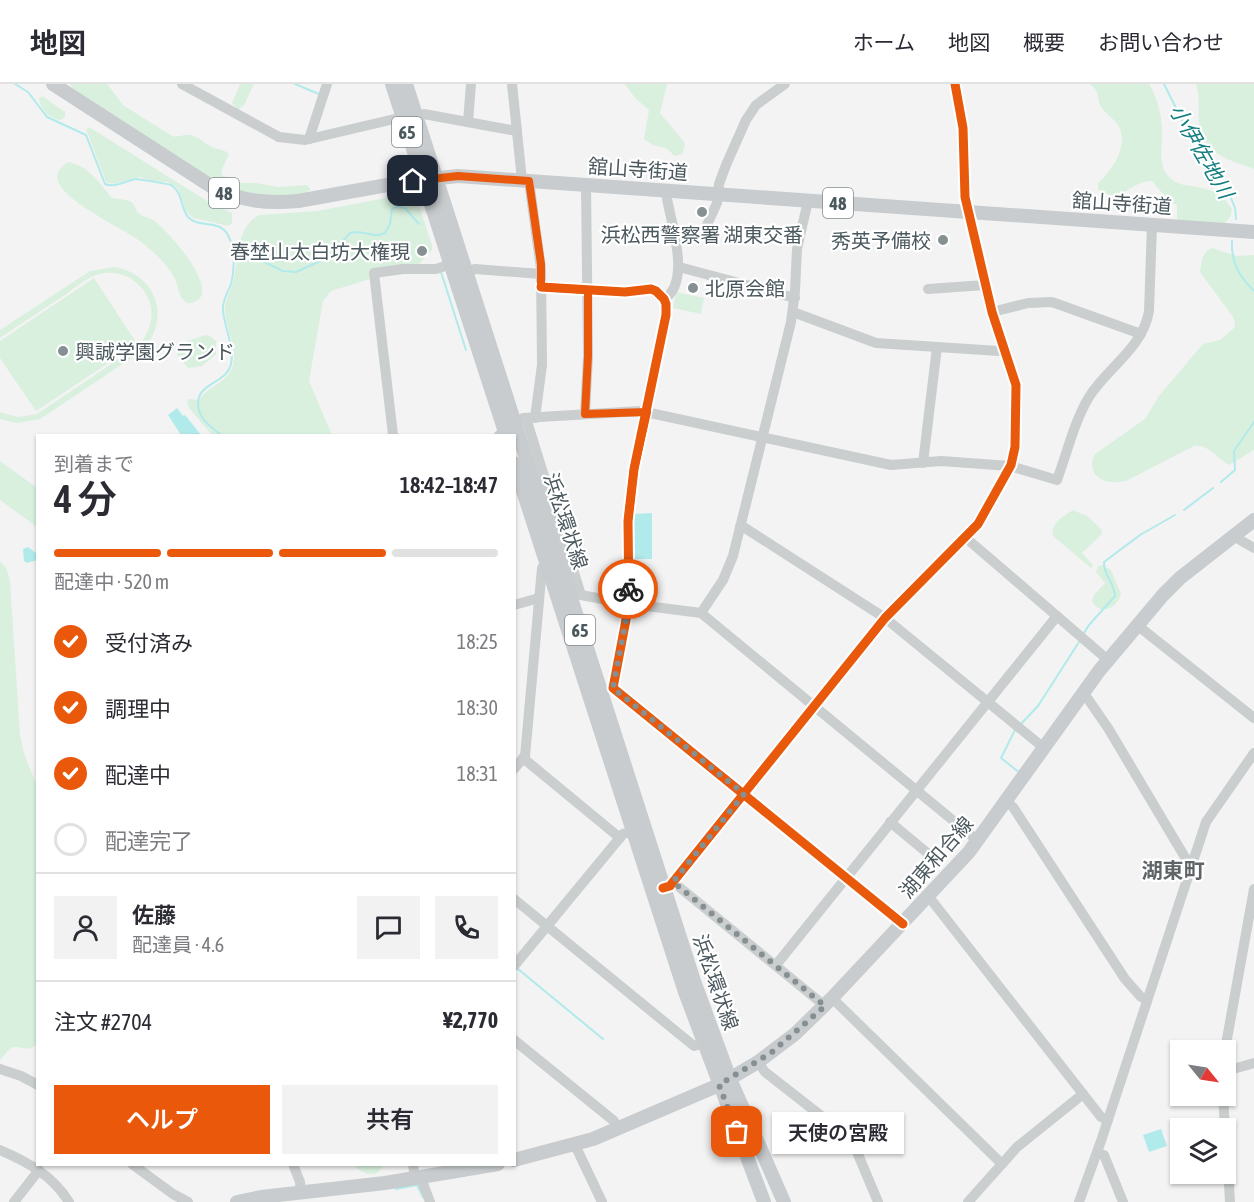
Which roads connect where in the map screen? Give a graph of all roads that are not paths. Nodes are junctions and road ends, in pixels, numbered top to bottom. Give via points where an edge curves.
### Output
1 (53, 84) edge
2 (182, 84) edge
3 (327, 84) edge
4 (392, 84) edge
5 (406, 84) edge
6 (471, 84) edge
7 (512, 84) edge
8 (785, 84) edge
9 (954, 84) edge
10 (410, 117) junction
11 (468, 122) junction
12 (517, 129) junction
13 (309, 139) junction
14 (430, 179) junction
15 (525, 181) junction
16 (586, 185) junction
17 (668, 191) junction
18 (718, 194) junction
19 (808, 201) junction
20 (969, 212) junction
21 (1152, 225) junction
22 (1254, 232) edge
23 (702, 236) dead end
24 (451, 264) junction
25 (679, 267) junction
26 (466, 272) junction
27 (541, 274) junction
28 (985, 285) junction
29 (541, 287) junction
30 (928, 289) dead end
31 (588, 290) junction
32 (795, 298) junction
33 (664, 299) junction
34 (793, 312) junction
35 (992, 312) junction
36 (476, 322) junction
37 (1141, 334) junction
38 (936, 347) junction
39 (1005, 349) junction
40 (647, 412) junction
41 (585, 414) junction
42 (514, 427) edge
43 (393, 434) edge
44 (762, 437) junction
45 (923, 463) junction
46 (1010, 466) junction
47 (516, 467) edge
48 (1254, 520) edge
49 (740, 527) junction
50 (1236, 534) junction
51 (966, 538) junction
52 (1254, 548) edge
53 (559, 562) junction
54 (539, 598) junction
55 (516, 604) edge
56 (629, 604) junction
57 (701, 613) junction
58 (1057, 616) junction
59 (885, 618) junction
60 (1137, 625) junction
61 (1108, 660) junction
62 (1082, 695) junction
63 (988, 703) junction
64 (814, 706) junction
65 (1254, 718) edge
66 (1044, 748) junction
67 (1254, 753) edge
68 (520, 757) edge
69 (917, 791) junction
70 (744, 794) junction
71 (1006, 802) junction
72 (890, 822) junction
73 (627, 834) junction
74 (978, 841) junction
75 (931, 856) dead end
76 (1192, 861) junction
77 (848, 878) junction
78 (668, 885) junction
79 (1254, 889) edge
80 (929, 897) junction
81 (516, 900) edge
82 (903, 924) junction
83 (548, 926) junction
84 (516, 964) edge
85 (776, 965) junction
86 (1148, 999) junction
87 (829, 1002) junction
88 (1227, 1040) edge
89 (516, 1042) edge
90 (703, 1043) junction
91 (758, 1062) junction
92 (1254, 1063) edge
93 (1236, 1068) edge
94 (0, 1069) edge
95 (724, 1082) junction
96 (36, 1084) edge
97 (1083, 1094) junction
98 (1108, 1120) junction
99 (617, 1129) junction
100 (575, 1145) junction
101 (0, 1150) edge
102 (1097, 1153) junction
103 (516, 1160) edge
104 (1002, 1164) junction
105 (36, 1166) edge
106 (135, 1166) edge
107 (294, 1166) edge
108 (414, 1166) edge
109 (487, 1166) edge
110 (44, 1169) edge
111 (418, 1179) junction
112 (1229, 1184) edge
113 (301, 1193) junction
114 (184, 1201) edge
115 (14, 1202) edge
116 (69, 1202) edge
117 (237, 1202) edge
118 (430, 1202) edge
119 (602, 1202) edge
120 (764, 1202) edge
121 (784, 1202) edge
122 (878, 1202) edge
123 (968, 1202) edge
124 (1079, 1202) edge
125 (1123, 1202) edge
126 (1230, 1202) edge

1 - 14 main road, 舘山寺街道 / 48 via 208,184 240,198 281,203
2 - 13 street via 279,136
3 - 13 street
4 - 10 main road, 浜松環状線 / 65
5 - 10 main road, 浜松環状線 / 65
6 - 11 street
7 - 12 street
8 - 18 street via 750,112 731,151
9 - 20 street via 963,128
10 - 11 street via 424,114
10 - 13 street
10 - 14 main road, 浜松環状線 / 65
11 - 12 street
12 - 15 street
14 - 15 main road, 舘山寺街道 / 48 via 458,176
14 - 24 main road, 浜松環状線 / 65
14 - 26 main road, 浜松環状線 / 65
15 - 16 main road, 舘山寺街道 / 48
15 - 27 street
16 - 17 main road, 舘山寺街道 / 48
16 - 31 street
17 - 18 main road, 舘山寺街道 / 48
17 - 25 street
18 - 19 main road, 舘山寺街道 / 48
18 - 23 street
19 - 20 main road, 舘山寺街道 / 48
19 - 32 street via 797,249
20 - 21 main road, 舘山寺街道 / 48
20 - 28 street
21 - 22 main road, 舘山寺街道 / 48
21 - 37 street via 1149,310
24 - 36 main road, 浜松環状線 / 65
24 - 43 street via 436,269 374,273
25 - 32 street
25 - 33 street via 675,289
26 - 27 street via 475,269
26 - 36 main road, 浜松環状線 / 65
27 - 29 street
28 - 30 street
28 - 35 street
29 - 31 street
29 - 42 street via 542,371
31 - 33 street via 651,289
31 - 41 street
32 - 34 street
33 - 40 street via 666,315
34 - 38 street via 867,341
34 - 44 street
35 - 37 street via 1052,302
35 - 39 street
36 - 42 main road, 浜松環状線 / 65
37 - 46 street via 1090,395 1057,480
38 - 39 street
38 - 45 street
39 - 46 street via 1017,391 1015,447
40 - 41 street
40 - 44 street
40 - 56 street via 634,469 628,521
41 - 42 street
42 - 53 main road, 浜松環状線 / 65
44 - 45 street via 891,465
44 - 49 street
45 - 46 street
46 - 51 street via 986,513
47 - 53 main road, 浜松環状線 / 65
48 - 50 main road, 湖東和合線
49 - 57 street via 723,580
49 - 59 street
50 - 52 street
50 - 60 main road, 湖東和合線 via 1180,578
51 - 58 street
51 - 59 street
53 - 54 street via 542,568
53 - 56 street via 582,595
53 - 73 main road, 浜松環状線 / 65
53 - 78 main road, 浜松環状線 / 65
54 - 55 street
54 - 68 street via 525,756
56 - 57 street
56 - 70 street via 613,688
57 - 64 street
58 - 61 street
58 - 63 street
59 - 63 street
59 - 64 street
60 - 61 main road, 湖東和合線
60 - 65 street
61 - 62 main road, 湖東和合線
62 - 66 main road, 湖東和合線
62 - 76 street via 1108,728 1186,859
63 - 66 street
63 - 69 street
64 - 69 street
64 - 70 street
66 - 71 main road, 湖東和合線
67 - 76 street via 1206,822
68 - 73 street
69 - 72 street
69 - 74 street
70 - 77 street
70 - 78 street
71 - 74 main road, 湖東和合線
71 - 86 street via 1013,807 1125,979 1141,997
72 - 75 street
72 - 77 street
73 - 83 street
73 - 90 main road, 浜松環状線 / 65
74 - 80 main road, 湖東和合線
76 - 86 street
77 - 82 street
77 - 85 street
78 - 85 street
78 - 95 main road, 浜松環状線 / 65
79 - 88 street
80 - 82 main road, 湖東和合線
80 - 97 street
81 - 83 street
82 - 87 main road, 湖東和合線
83 - 84 street
83 - 90 street via 694,1046
85 - 87 street
86 - 98 street
87 - 91 main road, 湖東和合線
87 - 104 street
89 - 99 street via 614,1121
90 - 95 main road, 浜松環状線 / 65
91 - 95 main road, 湖東和合線
91 - 122 street via 765,1072 852,1140
92 - 93 street
94 - 96 street
95 - 99 main road, 湖東和合線
95 - 120 main road, 浜松環状線 / 65
95 - 121 main road, 浜松環状線 / 65
97 - 98 street via 1101,1118
97 - 104 street
98 - 102 street
99 - 100 main road, 湖東和合線
100 - 103 main road, 湖東和合線
100 - 119 street
101 - 105 street
102 - 124 street
102 - 125 street via 1104,1155
104 - 123 street
106 - 114 street
107 - 113 street
108 - 111 street
109 - 111 main road
110 - 115 street
110 - 116 street
111 - 113 main road
111 - 118 street
112 - 126 street
113 - 117 main road

